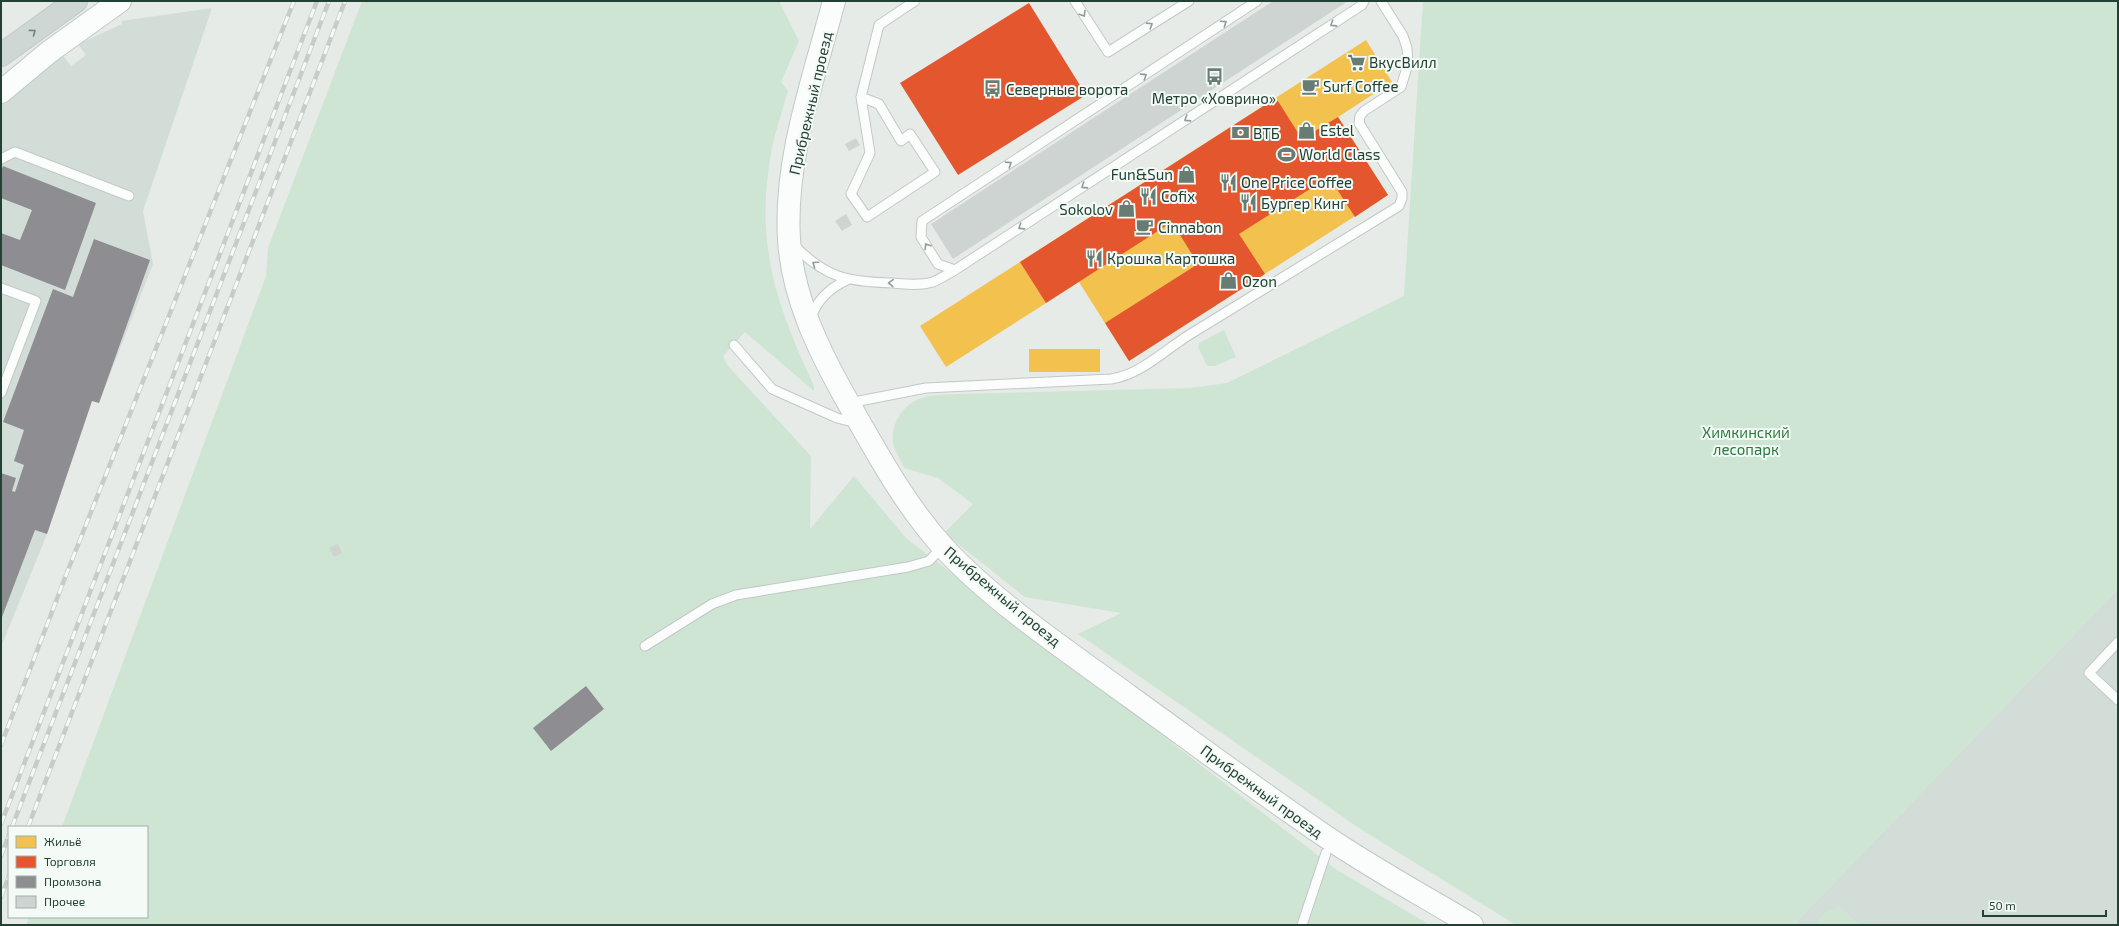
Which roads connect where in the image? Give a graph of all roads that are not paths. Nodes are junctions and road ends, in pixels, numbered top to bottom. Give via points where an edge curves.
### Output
1 (76, 1) edge
2 (95, 1) edge
3 (120, 1) edge
4 (834, 1) edge
5 (915, 1) edge
6 (1075, 1) edge
7 (1189, 1) edge
8 (1257, 1) edge
9 (1364, 1) edge
10 (1381, 1) edge
11 (48, 52) junction
12 (1, 55) edge
13 (1, 92) edge
14 (861, 97) junction
15 (1, 159) edge
16 (129, 196) dead end
17 (789, 239) junction
18 (954, 270) junction
19 (847, 280) junction
20 (1, 288) edge
21 (809, 324) junction
22 (734, 346) dead end
23 (1, 393) edge
24 (849, 403) junction
25 (860, 424) junction
26 (943, 546) junction
27 (2118, 642) edge
28 (645, 646) dead end
29 (2118, 700) edge
30 (1326, 853) dead end
31 (1302, 925) edge
32 (1472, 925) edge

12 -> 1 main road
2 - 11 street
3 - 11 street
4 - 17 street, Прибрежный проезд via 798,142 790,192
5 - 14 lane via 879,25
6 -> 7 lane via 1108,52
18 -> 8 lane via 938,264 921,237 922,221
9 -> 18 lane via 1362,5
10 - 24 lane via 1406,42 1407,71 1401,87 1364,111 1359,123 1402,192 1399,206 1181,340 1136,371 1122,377 926,388
11 - 13 street
14 - 14 lane via 870,153 851,194 867,217 935,172 910,134 901,141 879,104
15 - 16 lane via 15,152
19 -> 17 lane via 824,270 804,256
17 - 21 street, Прибрежный проезд via 794,274
18 -> 19 lane via 933,282 920,284
19 - 21 lane via 826,293 813,311
20 - 23 lane via 36,301
21 - 24 street, Прибрежный проезд
22 - 25 lane via 772,388 837,418
24 - 25 street, Прибрежный проезд
25 - 26 street, Прибрежный проезд via 895,482
26 - 28 lane via 929,561 908,568 736,595 712,604
26 - 32 street, Прибрежный проезд via 1004,601 1067,650 1274,800 1348,851
27 - 29 lane via 2089,673
30 - 31 lane

